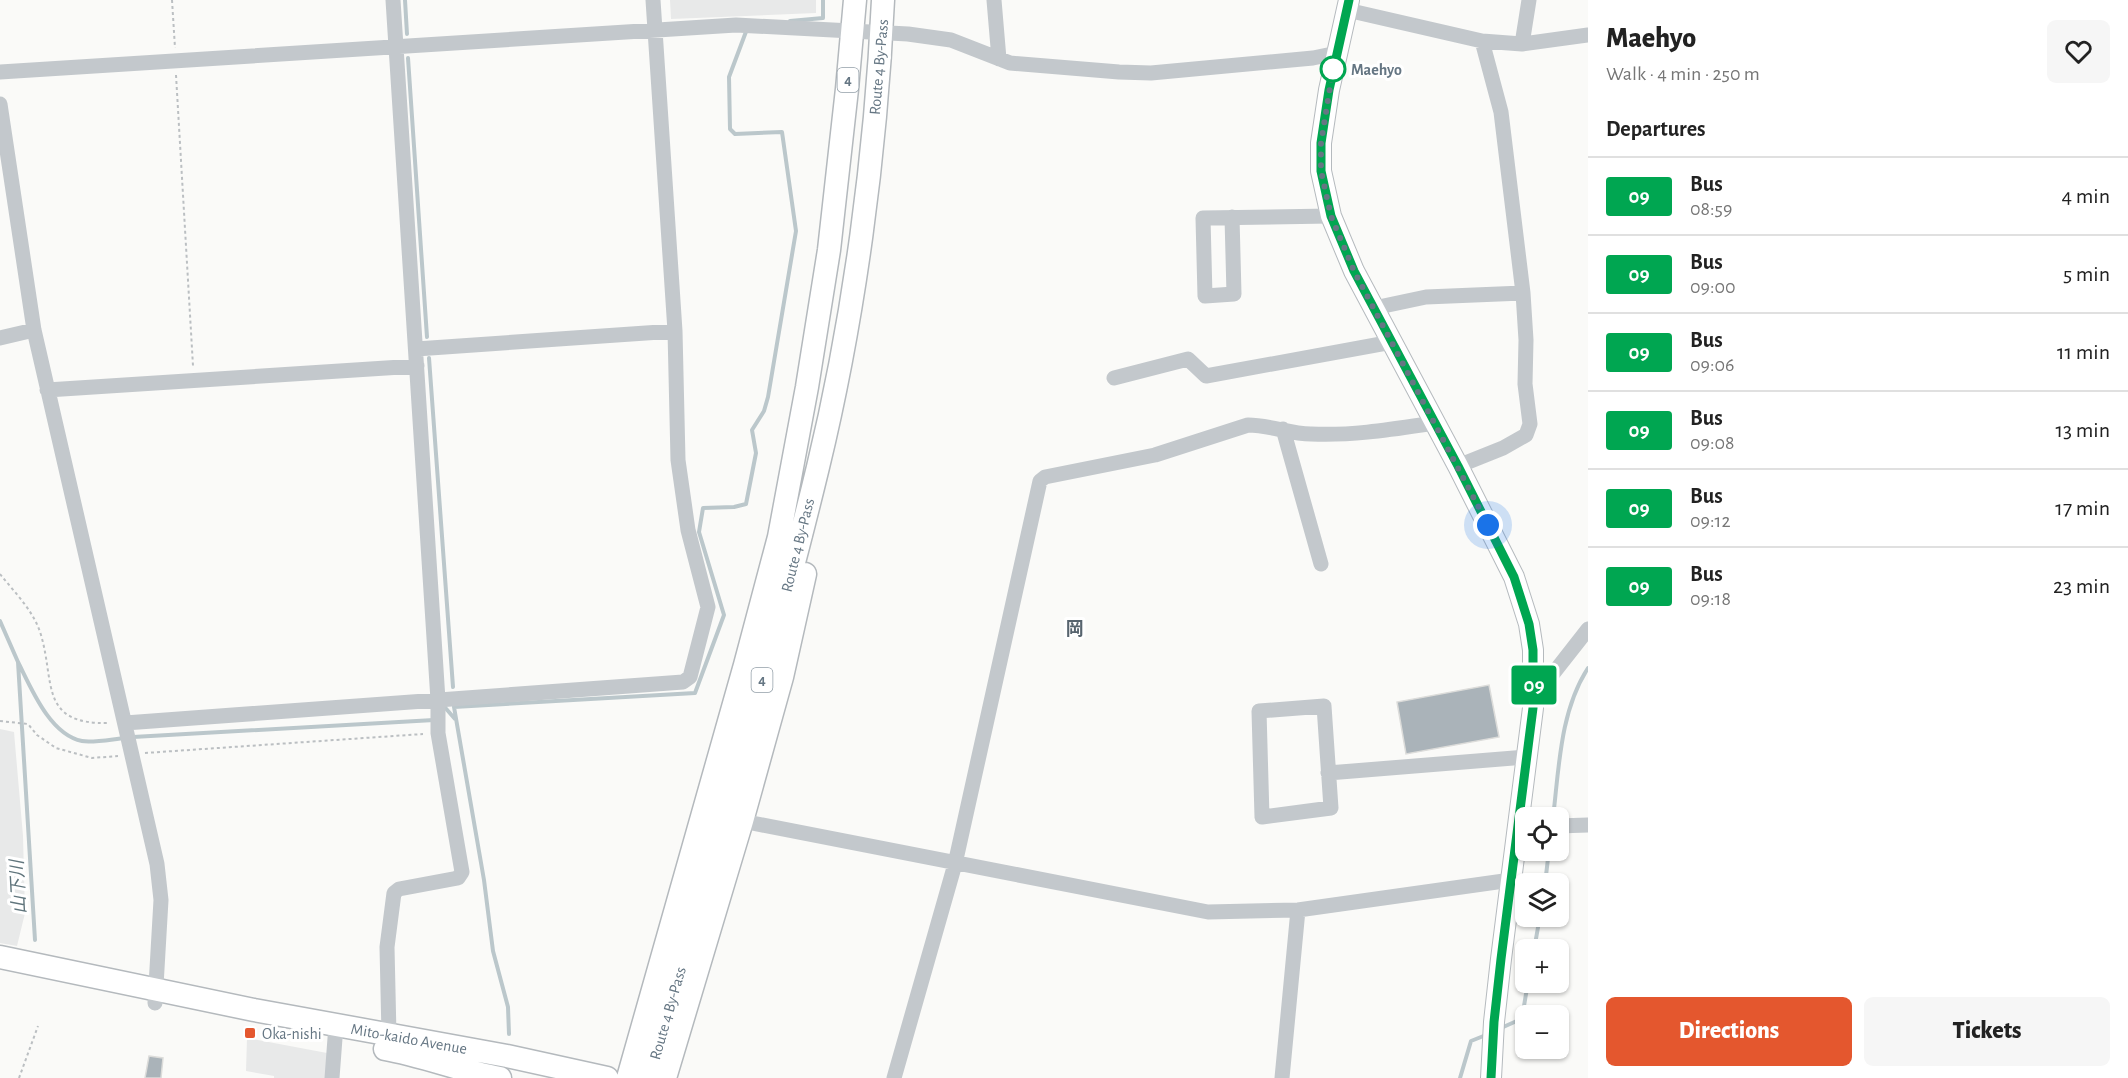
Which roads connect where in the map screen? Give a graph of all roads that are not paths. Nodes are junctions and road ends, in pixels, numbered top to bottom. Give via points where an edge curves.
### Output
1 (393, 0) edge
2 (653, 0) edge
3 (855, 0) edge
4 (884, 0) edge
5 (994, 0) edge
6 (1529, 0) edge
7 (1348, 5) edge
8 (654, 30) junction
9 (853, 30) junction
10 (882, 32) junction
11 (1588, 35) edge
12 (1482, 41) junction
13 (1522, 44) junction
14 (396, 47) junction
15 (1337, 53) junction
16 (999, 59) junction
17 (0, 72) edge
18 (0, 104) edge
19 (1331, 216) junction
20 (1232, 217) junction
21 (1523, 293) junction
22 (1374, 308) junction
23 (34, 330) junction
24 (675, 331) junction
25 (0, 338) edge
26 (1392, 342) junction
27 (416, 349) junction
28 (417, 366) junction
29 (1114, 378) dead end
30 (47, 390) junction
31 (1435, 423) junction
32 (1283, 429) junction
33 (793, 461) junction
34 (818, 465) junction
35 (1458, 466) junction
36 (1321, 564) dead end
37 (1588, 629) edge
38 (1534, 681) junction
39 (438, 700) junction
40 (124, 723) junction
41 (1527, 757) junction
42 (1328, 773) junction
43 (1523, 807) edge
44 (742, 820) junction
45 (1588, 825) edge
46 (1569, 826) edge
47 (1515, 860) edge
48 (955, 864) junction
49 (1511, 880) junction
50 (691, 890) junction
51 (1298, 910) junction
52 (0, 961) edge
53 (156, 997) junction
54 (335, 1032) junction
55 (389, 1035) junction
56 (332, 1078) edge
57 (500, 1078) edge
58 (609, 1078) edge
59 (628, 1078) edge
60 (649, 1078) edge
61 (665, 1078) edge
62 (894, 1078) edge
63 (1282, 1078) edge
64 (1491, 1078) edge

1 - 14 street
2 - 8 street
3 - 9 highway, Route 4 By-Pass / 4
4 - 10 highway, Route 4 By-Pass / 4
5 - 16 street
6 - 13 street
7 - 12 street
7 - 15 main road
8 - 9 street via 736,25
8 - 14 street
8 - 24 street
9 - 10 street
9 - 33 highway, Route 4 By-Pass / 4 via 829,250
10 - 16 street via 951,40
10 - 34 highway, Route 4 By-Pass / 4 via 857,257
11 - 13 street
12 - 13 street
12 - 21 street via 1501,112
14 - 17 street
14 - 27 street
15 - 16 street via 1151,73
15 - 19 main road via 1321,143 1321,171
18 - 23 street
19 - 20 street
19 - 22 main road
20 - 20 street via 1203,218 1205,296 1234,294
21 - 22 street via 1426,297
21 - 35 street via 1530,424 1526,435
22 - 26 main road
23 - 25 street
23 - 30 street
24 - 27 street
24 - 39 street via 678,460 688,530 708,607 690,677 683,682
26 - 29 street via 1206,376 1188,359
26 - 31 main road
27 - 28 street
28 - 30 street
28 - 39 street
30 - 40 street
31 - 32 street via 1344,434
31 - 35 main road
32 - 36 street
32 - 48 street via 1248,426 1155,455 1040,481
33 - 50 highway, Route 4 By-Pass / 4 via 776,548
33 - 58 highway
34 - 44 highway via 812,544 782,677
34 - 50 highway, Route 4 By-Pass / 4 via 765,671
35 - 38 main road via 1514,577 1529,624
37 - 38 street via 1552,675
38 - 41 main road
39 - 40 street
39 - 55 street via 438,733 462,872 458,878 394,893 387,947
40 - 53 street via 158,864 161,900
41 - 42 street
41 - 43 main road
42 - 42 street via 1324,706 1259,711 1262,817 1331,808
44 - 48 street
44 - 61 highway
45 - 46 street
47 - 49 main road
48 - 51 street via 1208,912
48 - 62 street
49 - 51 street
49 - 64 main road
50 - 59 highway, Route 4 By-Pass / 4
50 - 60 highway, Route 4 By-Pass / 4
51 - 63 street
52 - 53 highway, Mito-kaido Avenue
53 - 54 highway, Mito-kaido Avenue
54 - 55 highway, Mito-kaido Avenue
54 - 56 street
54 - 57 highway, Mito-kaido Avenue
55 - 58 highway, Mito-kaido Avenue

